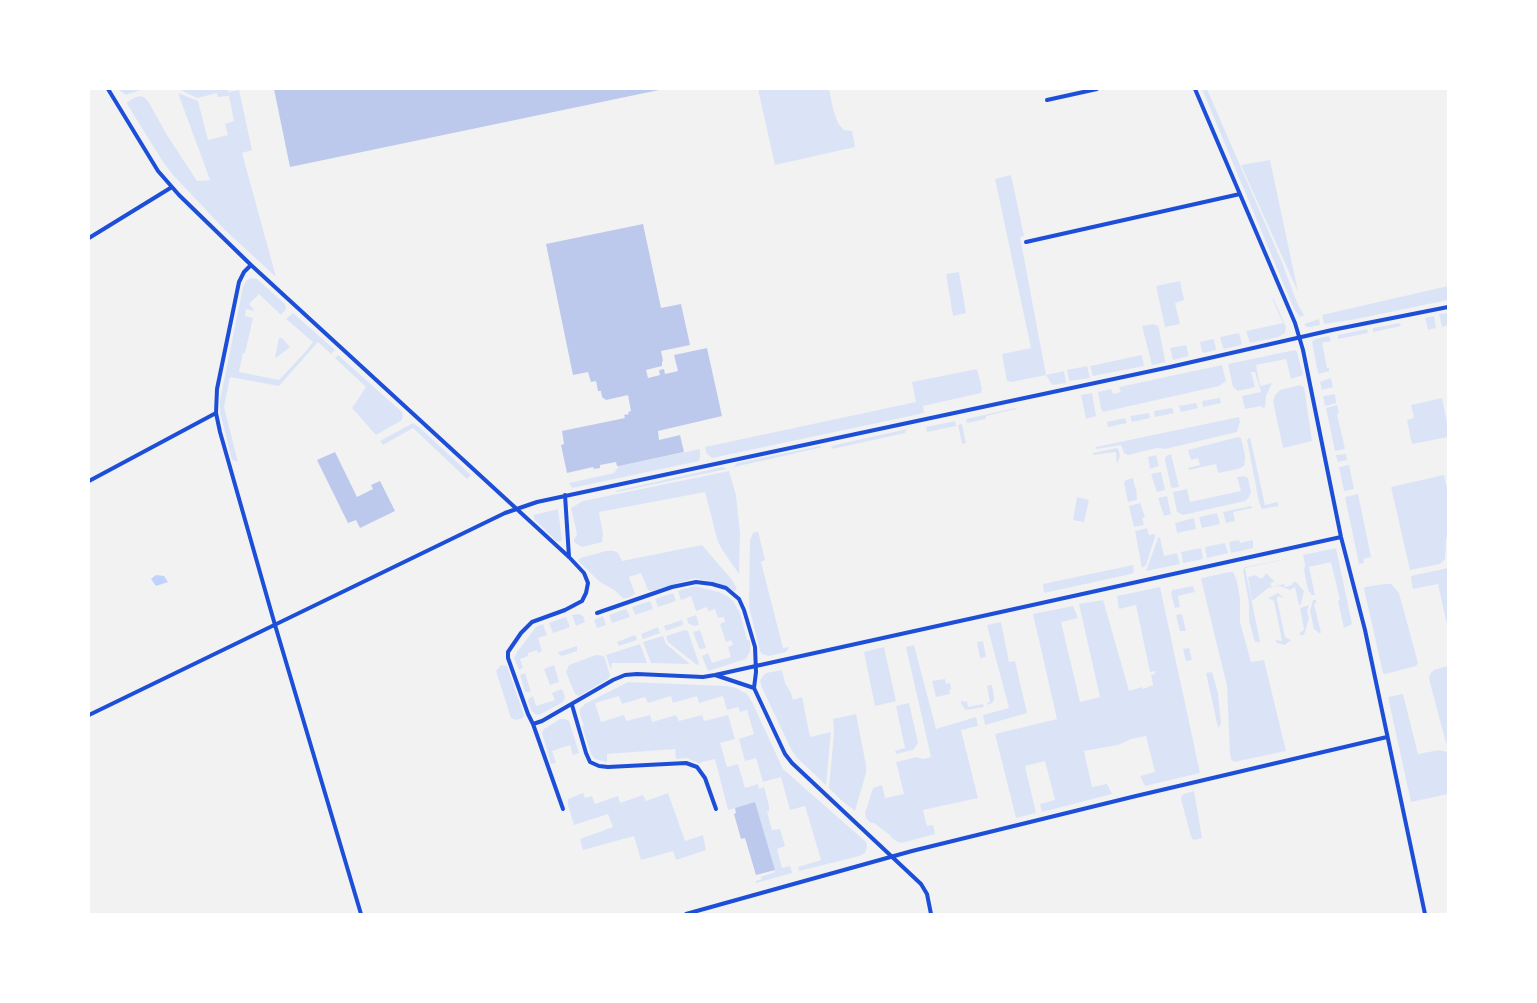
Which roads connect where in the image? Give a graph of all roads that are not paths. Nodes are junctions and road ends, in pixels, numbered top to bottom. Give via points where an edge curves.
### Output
1 (108, 89) edge
2 (1097, 89) edge
3 (1195, 89) edge
4 (1047, 100) dead end
5 (172, 187) junction
6 (1240, 194) junction
7 (89, 238) edge
8 (1026, 242) dead end
9 (250, 265) junction
10 (1448, 307) edge
11 (1300, 338) junction
12 (216, 413) junction
13 (89, 481) edge
14 (565, 495) junction
15 (516, 508) junction
16 (1341, 537) junction
17 (569, 557) junction
18 (598, 613) dead end
19 (276, 625) junction
20 (756, 666) junction
21 (715, 675) junction
22 (754, 688) junction
23 (572, 705) junction
24 (89, 715) edge
25 (533, 724) junction
26 (1386, 738) junction
27 (563, 809) dead end
28 (716, 809) dead end
29 (891, 856) junction
30 (361, 914) edge
31 (686, 914) edge
32 (931, 914) edge
33 (1425, 914) edge

1 - 5 street via 158,171
2 - 4 street
3 - 6 street
5 - 7 street
5 - 9 street
6 - 8 street
6 - 11 street
9 - 12 street via 239,282 217,390
9 - 15 street
10 - 11 street
11 - 14 street
11 - 16 street
12 - 13 street
12 - 19 street
14 - 15 street
14 - 17 street
15 - 17 street
15 - 19 street
16 - 20 street
16 - 26 street via 1364,630
17 - 25 street via 584,573 588,583 582,601 532,622 508,652 509,663
18 - 20 street via 686,584 703,582 726,588 739,599 744,610 755,647
19 - 24 street
19 - 30 street
20 - 21 street
20 - 22 street
21 - 22 street
21 - 23 street via 625,675
22 - 29 street via 789,760
23 - 25 street
23 - 28 street via 573,715 590,762 608,767 686,763 697,767 705,778
25 - 27 street
26 - 29 street
26 - 33 street
29 - 31 street
29 - 32 street via 922,884

